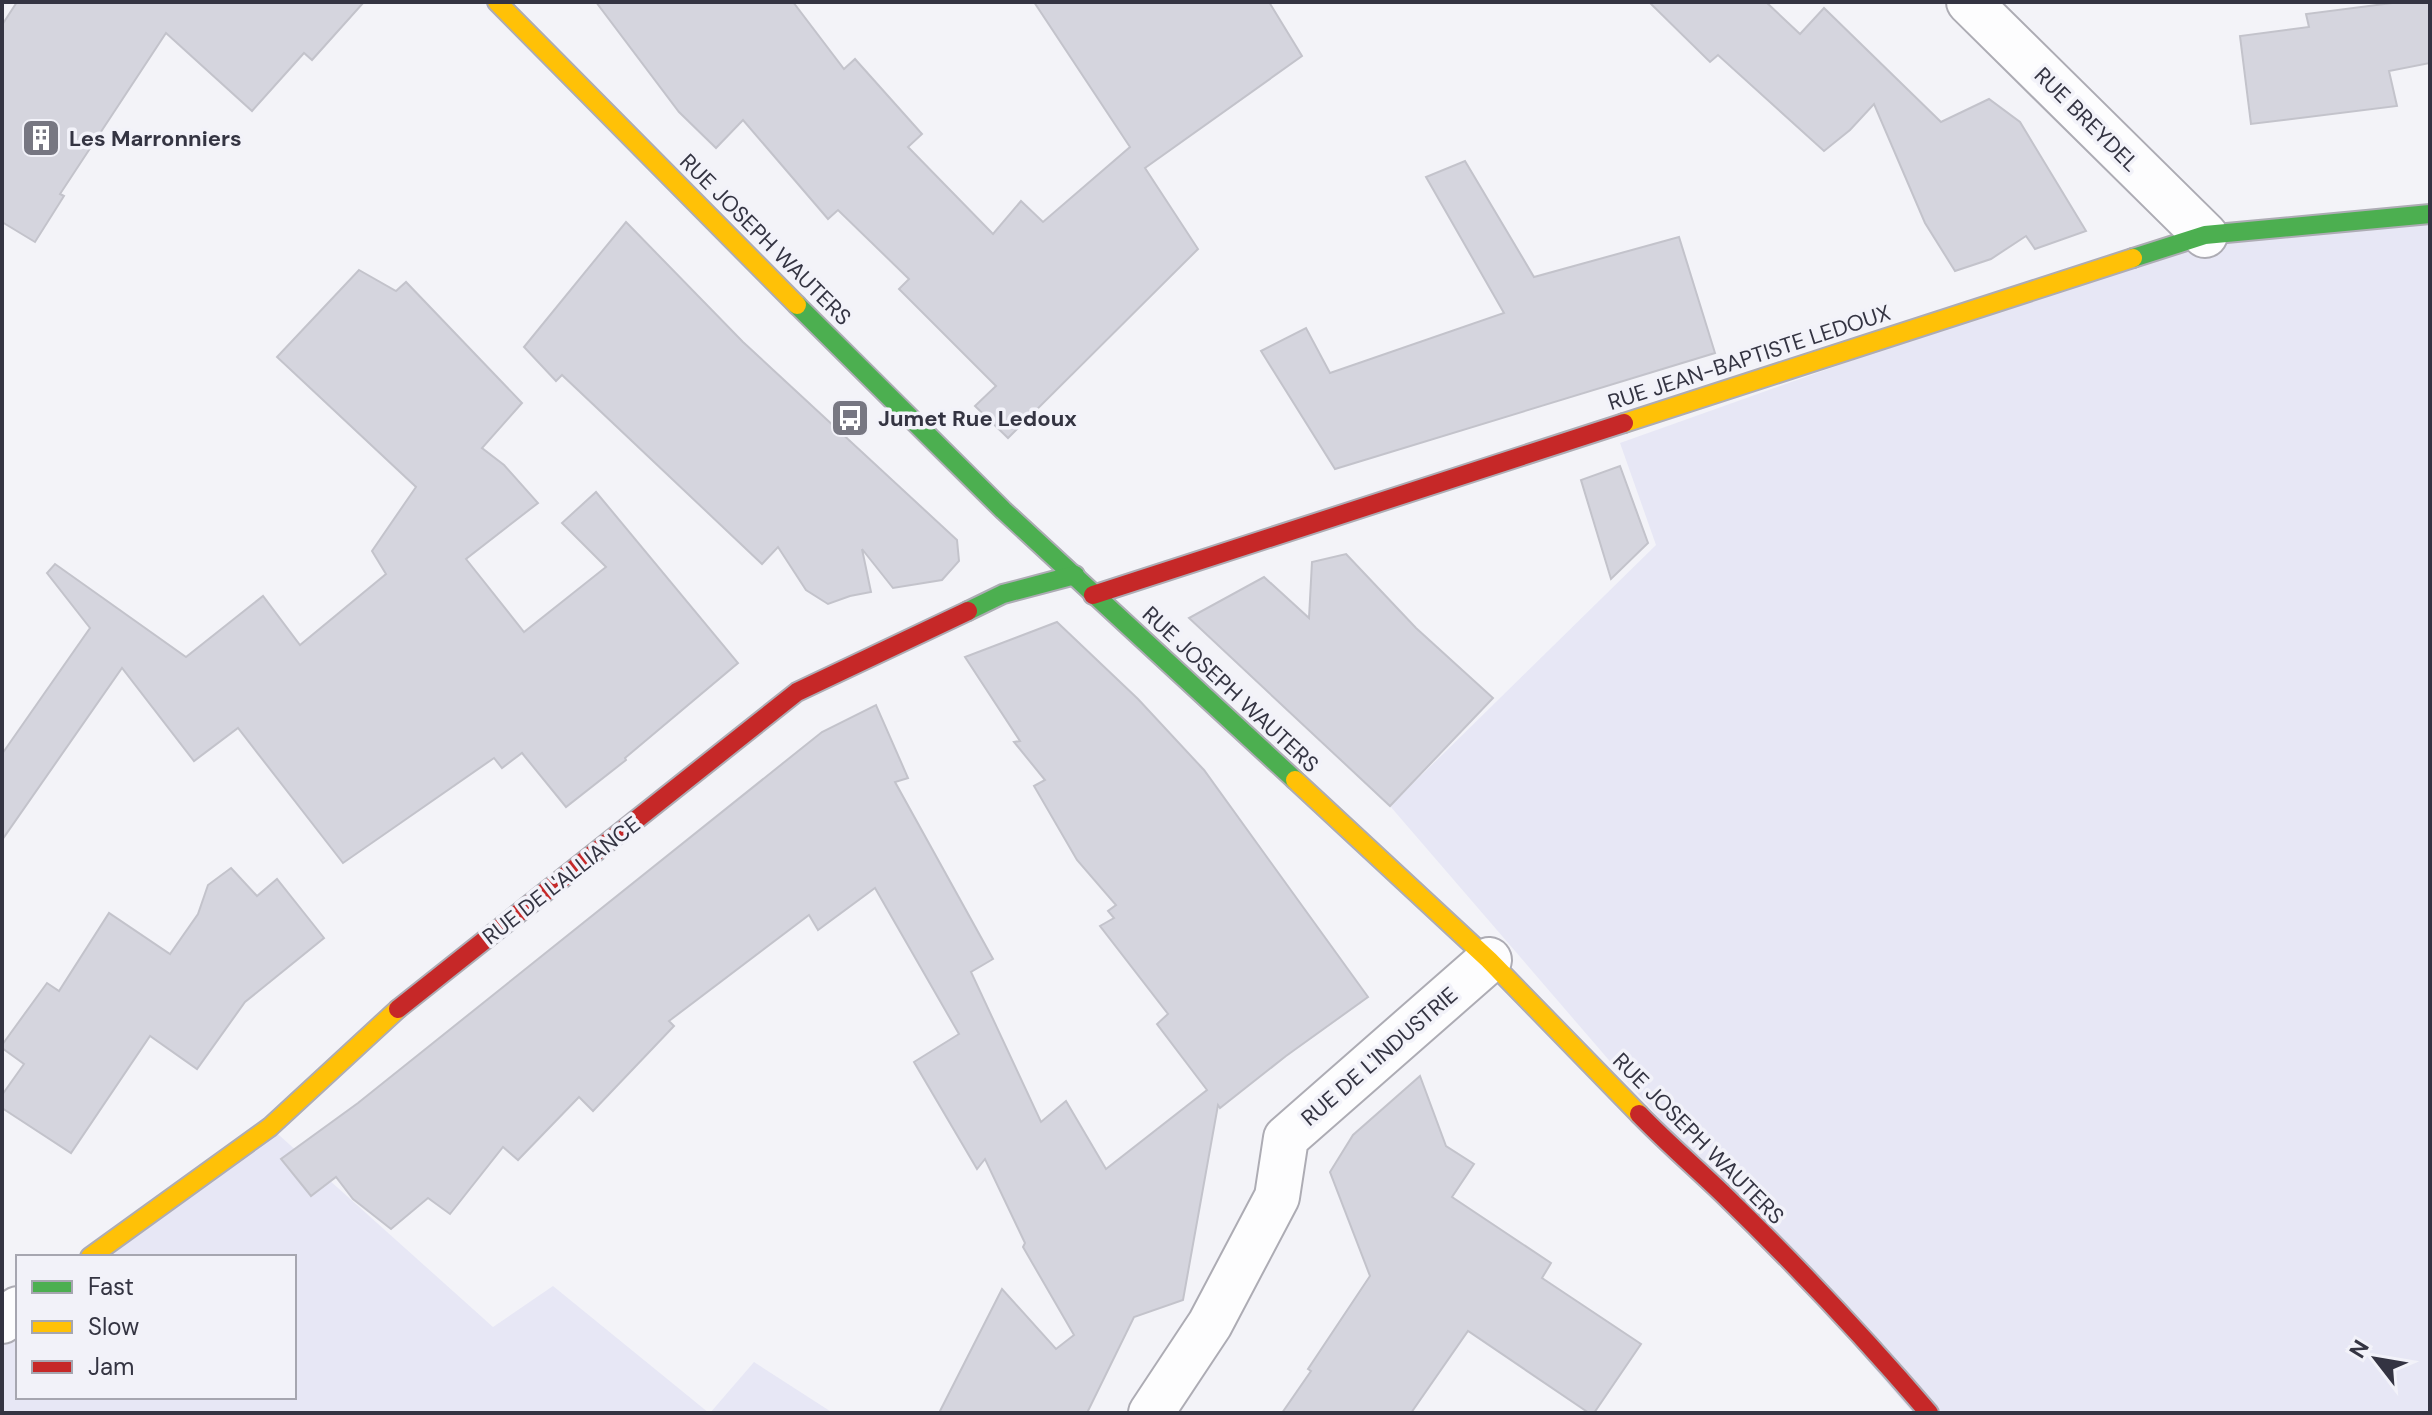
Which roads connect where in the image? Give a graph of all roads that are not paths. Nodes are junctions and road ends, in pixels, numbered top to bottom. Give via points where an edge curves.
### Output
1 (497, 2) edge
2 (1969, 2) edge
3 (2430, 214) edge
4 (2205, 235) junction
5 (1075, 575) junction
6 (1093, 595) junction
7 (1489, 960) junction
8 (93, 1255) edge
9 (1151, 1413) edge
10 (1929, 1413) edge

1 - 5 street, RUE JOSEPH WAUTERS via 969,476
2 - 4 street, RUE BREYDEL
3 - 4 street, RUE JEAN-BAPTISTE LEDOUX
4 - 6 street, RUE JEAN-BAPTISTE LEDOUX
5 - 6 street, RUE JOSEPH WAUTERS
5 - 8 street, RUE DE L'ALLIANCE via 1003,594 797,692 377,1026 270,1127
6 - 7 street, RUE JOSEPH WAUTERS
7 - 9 street, RUE DE L'INDUSTRIE via 1286,1138 1277,1197 1210,1324
7 - 10 street, RUE JOSEPH WAUTERS via 1861,1334

